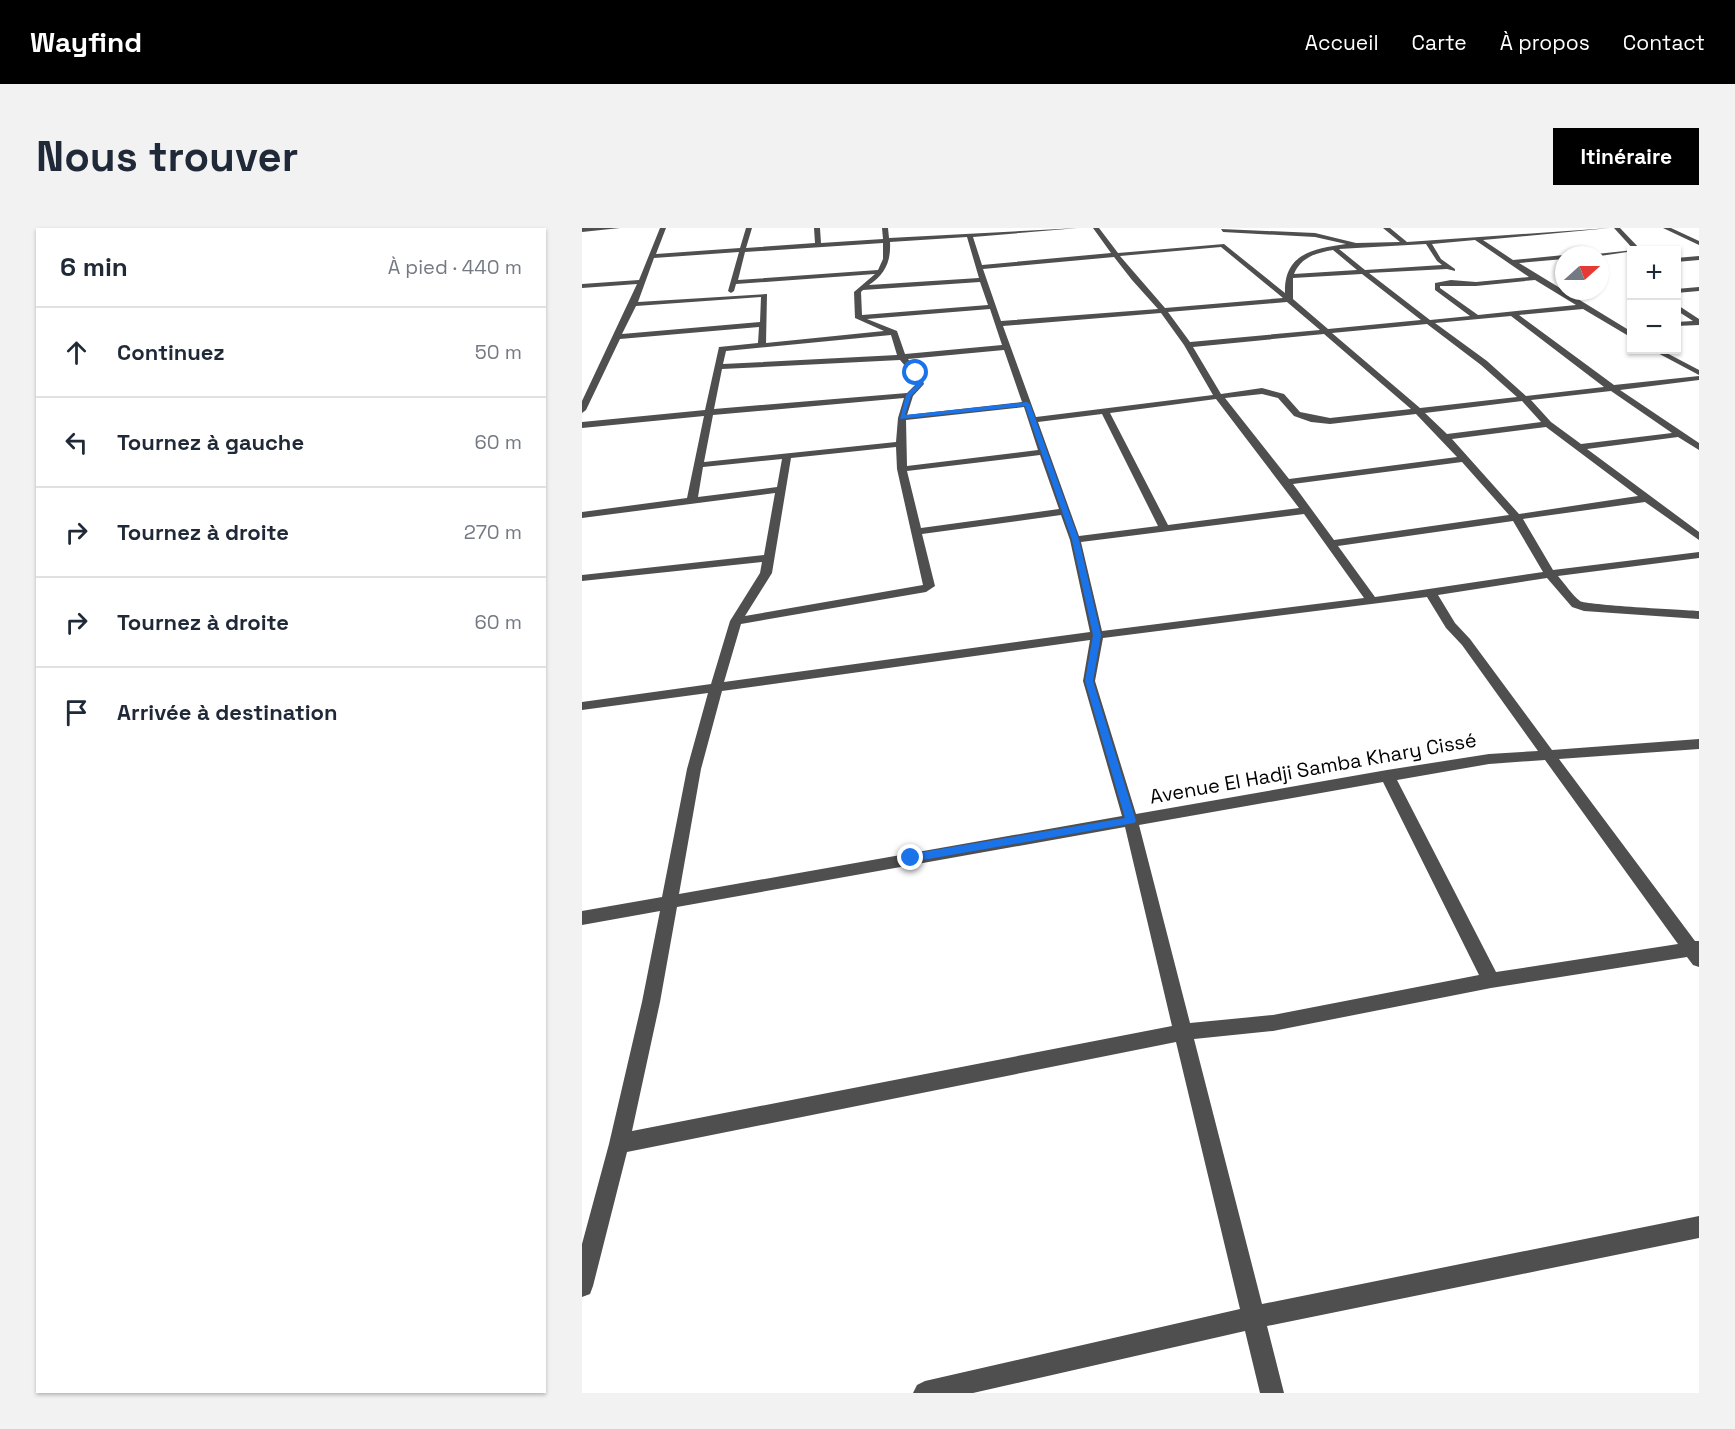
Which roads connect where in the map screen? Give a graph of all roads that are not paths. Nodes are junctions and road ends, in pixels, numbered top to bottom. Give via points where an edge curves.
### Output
1 (617, 228) edge
2 (663, 228) edge
3 (749, 228) edge
4 (817, 228) edge
5 (885, 228) edge
6 (1075, 228) edge
7 (1096, 228) edge
8 (1278, 228) edge
9 (1303, 228) edge
10 (1386, 228) edge
11 (1542, 228) edge
12 (1607, 228) edge
13 (1617, 228) edge
14 (1666, 228) edge
15 (1047, 229) edge
16 (1221, 229) edge
17 (582, 230) edge
18 (1264, 232) junction
19 (1551, 233) junction
20 (1315, 235) junction
21 (970, 236) junction
22 (1476, 238) junction
23 (887, 241) junction
24 (1428, 242) junction
25 (1699, 243) edge
26 (1406, 244) junction
27 (1222, 245) junction
28 (1356, 245) junction
29 (818, 246) junction
30 (1634, 246) edge
31 (1334, 248) junction
32 (741, 251) junction
33 (1627, 251) edge
34 (1609, 253) edge
35 (1116, 255) junction
36 (652, 256) junction
37 (1555, 258) edge
38 (1699, 258) edge
39 (1681, 260) edge
40 (1513, 262) junction
41 (979, 267) junction
42 (1448, 267) junction
43 (881, 272) junction
44 (1362, 272) junction
45 (1289, 276) junction
46 (1536, 278) junction
47 (983, 280) junction
48 (642, 282) junction
49 (734, 282) junction
50 (1476, 284) junction
51 (582, 286) edge
52 (861, 288) junction
53 (1699, 289) edge
54 (1681, 291) edge
55 (729, 297) junction
56 (1289, 300) junction
57 (633, 304) junction
58 (992, 307) junction
59 (1583, 307) junction
60 (1162, 309) junction
61 (1681, 309) edge
62 (1514, 315) junction
63 (859, 318) junction
64 (1478, 318) junction
65 (1430, 323) junction
66 (1699, 323) edge
67 (764, 324) junction
68 (998, 324) junction
69 (1681, 324) edge
70 (1627, 328) edge
71 (1620, 329) junction
72 (1325, 332) junction
73 (894, 333) junction
74 (1627, 333) edge
75 (618, 336) junction
76 (762, 345) junction
77 (1188, 345) junction
78 (1007, 348) junction
79 (1663, 354) edge
80 (902, 357) junction
81 (719, 367) junction
82 (1699, 374) edge
83 (1699, 378) edge
84 (1611, 388) junction
85 (909, 395) junction
86 (1220, 397) junction
87 (1523, 397) junction
88 (1027, 404) junction
89 (1416, 409) junction
90 (582, 410) edge
91 (1105, 412) junction
92 (709, 413) junction
93 (902, 418) junction
94 (1034, 420) junction
95 (1548, 424) junction
96 (582, 425) edge
97 (1682, 434) junction
98 (1444, 437) junction
99 (901, 444) junction
100 (1581, 447) junction
101 (1699, 447) edge
102 (1045, 452) junction
103 (787, 456) junction
104 (1463, 459) junction
105 (699, 465) junction
106 (902, 469) junction
107 (1287, 482) junction
108 (781, 489) junction
109 (1649, 498) junction
110 (692, 499) junction
111 (1307, 510) junction
112 (1065, 511) junction
113 (582, 515) edge
114 (1516, 518) junction
115 (1164, 528) junction
116 (915, 531) junction
117 (1699, 537) edge
118 (1075, 540) junction
119 (1332, 544) junction
120 (1699, 555) edge
121 (770, 558) junction
122 (1550, 574) junction
123 (582, 578) edge
124 (1431, 593) junction
125 (1371, 600) junction
126 (1699, 615) edge
127 (736, 621) junction
128 (1097, 635) junction
129 (715, 687) junction
130 (582, 706) edge
131 (1699, 744) edge
132 (1547, 754) junction
133 (1387, 775) junction
134 (1131, 821) junction
135 (672, 900) junction
136 (582, 918) edge
137 (1696, 952) edge
138 (1491, 980) junction
139 (1184, 1032) junction
140 (619, 1144) junction
141 (1699, 1227) edge
142 (582, 1286) edge
143 (1253, 1317) junction
144 (925, 1393) edge
145 (1272, 1393) edge

1 - 17 street
2 - 36 street
3 - 32 street
4 - 29 street
5 - 23 street
6 - 15 street
7 - 35 street
8 - 18 street
9 - 20 street
10 - 26 street
11 - 19 street
12 - 19 street
13 - 30 street
14 - 25 street
15 - 21 street
16 - 18 street
16 - 27 street
18 - 20 street
19 - 22 street
20 - 28 street
21 - 23 street
21 - 41 street
22 - 24 street
22 - 40 street
23 - 29 street
23 - 43 street
24 - 26 street
24 - 42 street
26 - 28 street
27 - 35 street
27 - 56 street
28 - 31 street
29 - 32 street
31 - 44 street
31 - 45 street via 1311,251 1292,267
32 - 36 street
32 - 49 street
33 - 34 street
35 - 41 street
35 - 60 street
36 - 48 street
37 - 40 street
38 - 39 street
40 - 46 street
41 - 47 street
42 - 44 street
42 - 50 street
43 - 49 street
43 - 52 street
44 - 45 street
44 - 65 street
45 - 56 street
46 - 50 street
46 - 59 street
47 - 52 street
47 - 58 street
48 - 51 street
48 - 57 street
49 - 55 street
50 - 64 street via 1436,285
52 - 63 street via 857,294
53 - 54 street
55 - 57 street
55 - 67 street via 766,295
56 - 60 street
56 - 72 street
57 - 75 street
58 - 63 street
58 - 68 street
59 - 62 street
59 - 71 street
60 - 68 street
60 - 77 street
61 - 66 street
62 - 64 street
62 - 84 street
63 - 73 street
64 - 65 street
65 - 72 street
65 - 87 street
66 - 69 street
67 - 75 street
67 - 76 street
68 - 78 street
70 - 71 street
71 - 74 street
72 - 77 street
72 - 89 street
73 - 76 street
73 - 80 street
75 - 90 street
76 - 81 street via 722,349
77 - 86 street
78 - 80 street
78 - 88 street
79 - 82 street
80 - 81 street
80 - 85 street via 919,378 918,387
81 - 92 street
83 - 84 street
84 - 87 street
84 - 97 street
85 - 92 street
85 - 93 street
86 - 89 street via 1262,391 1281,396 1298,414 1330,421
86 - 91 street
86 - 107 street
87 - 89 street
87 - 95 street
88 - 93 street
88 - 94 street
89 - 98 street
91 - 94 street
91 - 115 street
92 - 96 street
92 - 105 street
93 - 99 street
94 - 102 street
95 - 98 street
95 - 100 street
97 - 100 street
97 - 101 street
98 - 104 street
99 - 103 street
99 - 106 street
100 - 109 street
102 - 106 street
102 - 112 street
103 - 105 street
103 - 108 street
104 - 107 street
104 - 114 street
105 - 110 street
106 - 116 street
107 - 111 street
108 - 110 street
108 - 121 street
109 - 114 street
109 - 117 street
110 - 113 street
111 - 115 street
111 - 119 street
112 - 116 street
112 - 118 street
114 - 119 street
114 - 122 street
115 - 118 street
116 - 127 street via 929,584 925,589
118 - 128 street
119 - 125 street
120 - 122 street
121 - 123 street
121 - 127 street via 762,583
122 - 124 street
122 - 126 street via 1576,604 1588,608
124 - 125 street
124 - 132 street via 1450,625
125 - 128 street
127 - 129 street
128 - 129 street
128 - 134 street via 1089,681
129 - 130 street
129 - 135 street via 688,798
131 - 132 street, Avenue El Hadji Samba Khary Cissé
132 - 133 street, Avenue El Hadji Samba Khary Cissé
132 - 137 street
133 - 134 street, Avenue El Hadji Samba Khary Cissé
133 - 138 street
134 - 135 street, Avenue El Hadji Samba Khary Cissé
134 - 139 street
135 - 136 street, Avenue El Hadji Samba Khary Cissé
135 - 140 street
137 - 138 street
138 - 139 street via 1273,1023
139 - 140 street
139 - 143 street
140 - 142 street
141 - 143 street
143 - 144 street
143 - 145 street

